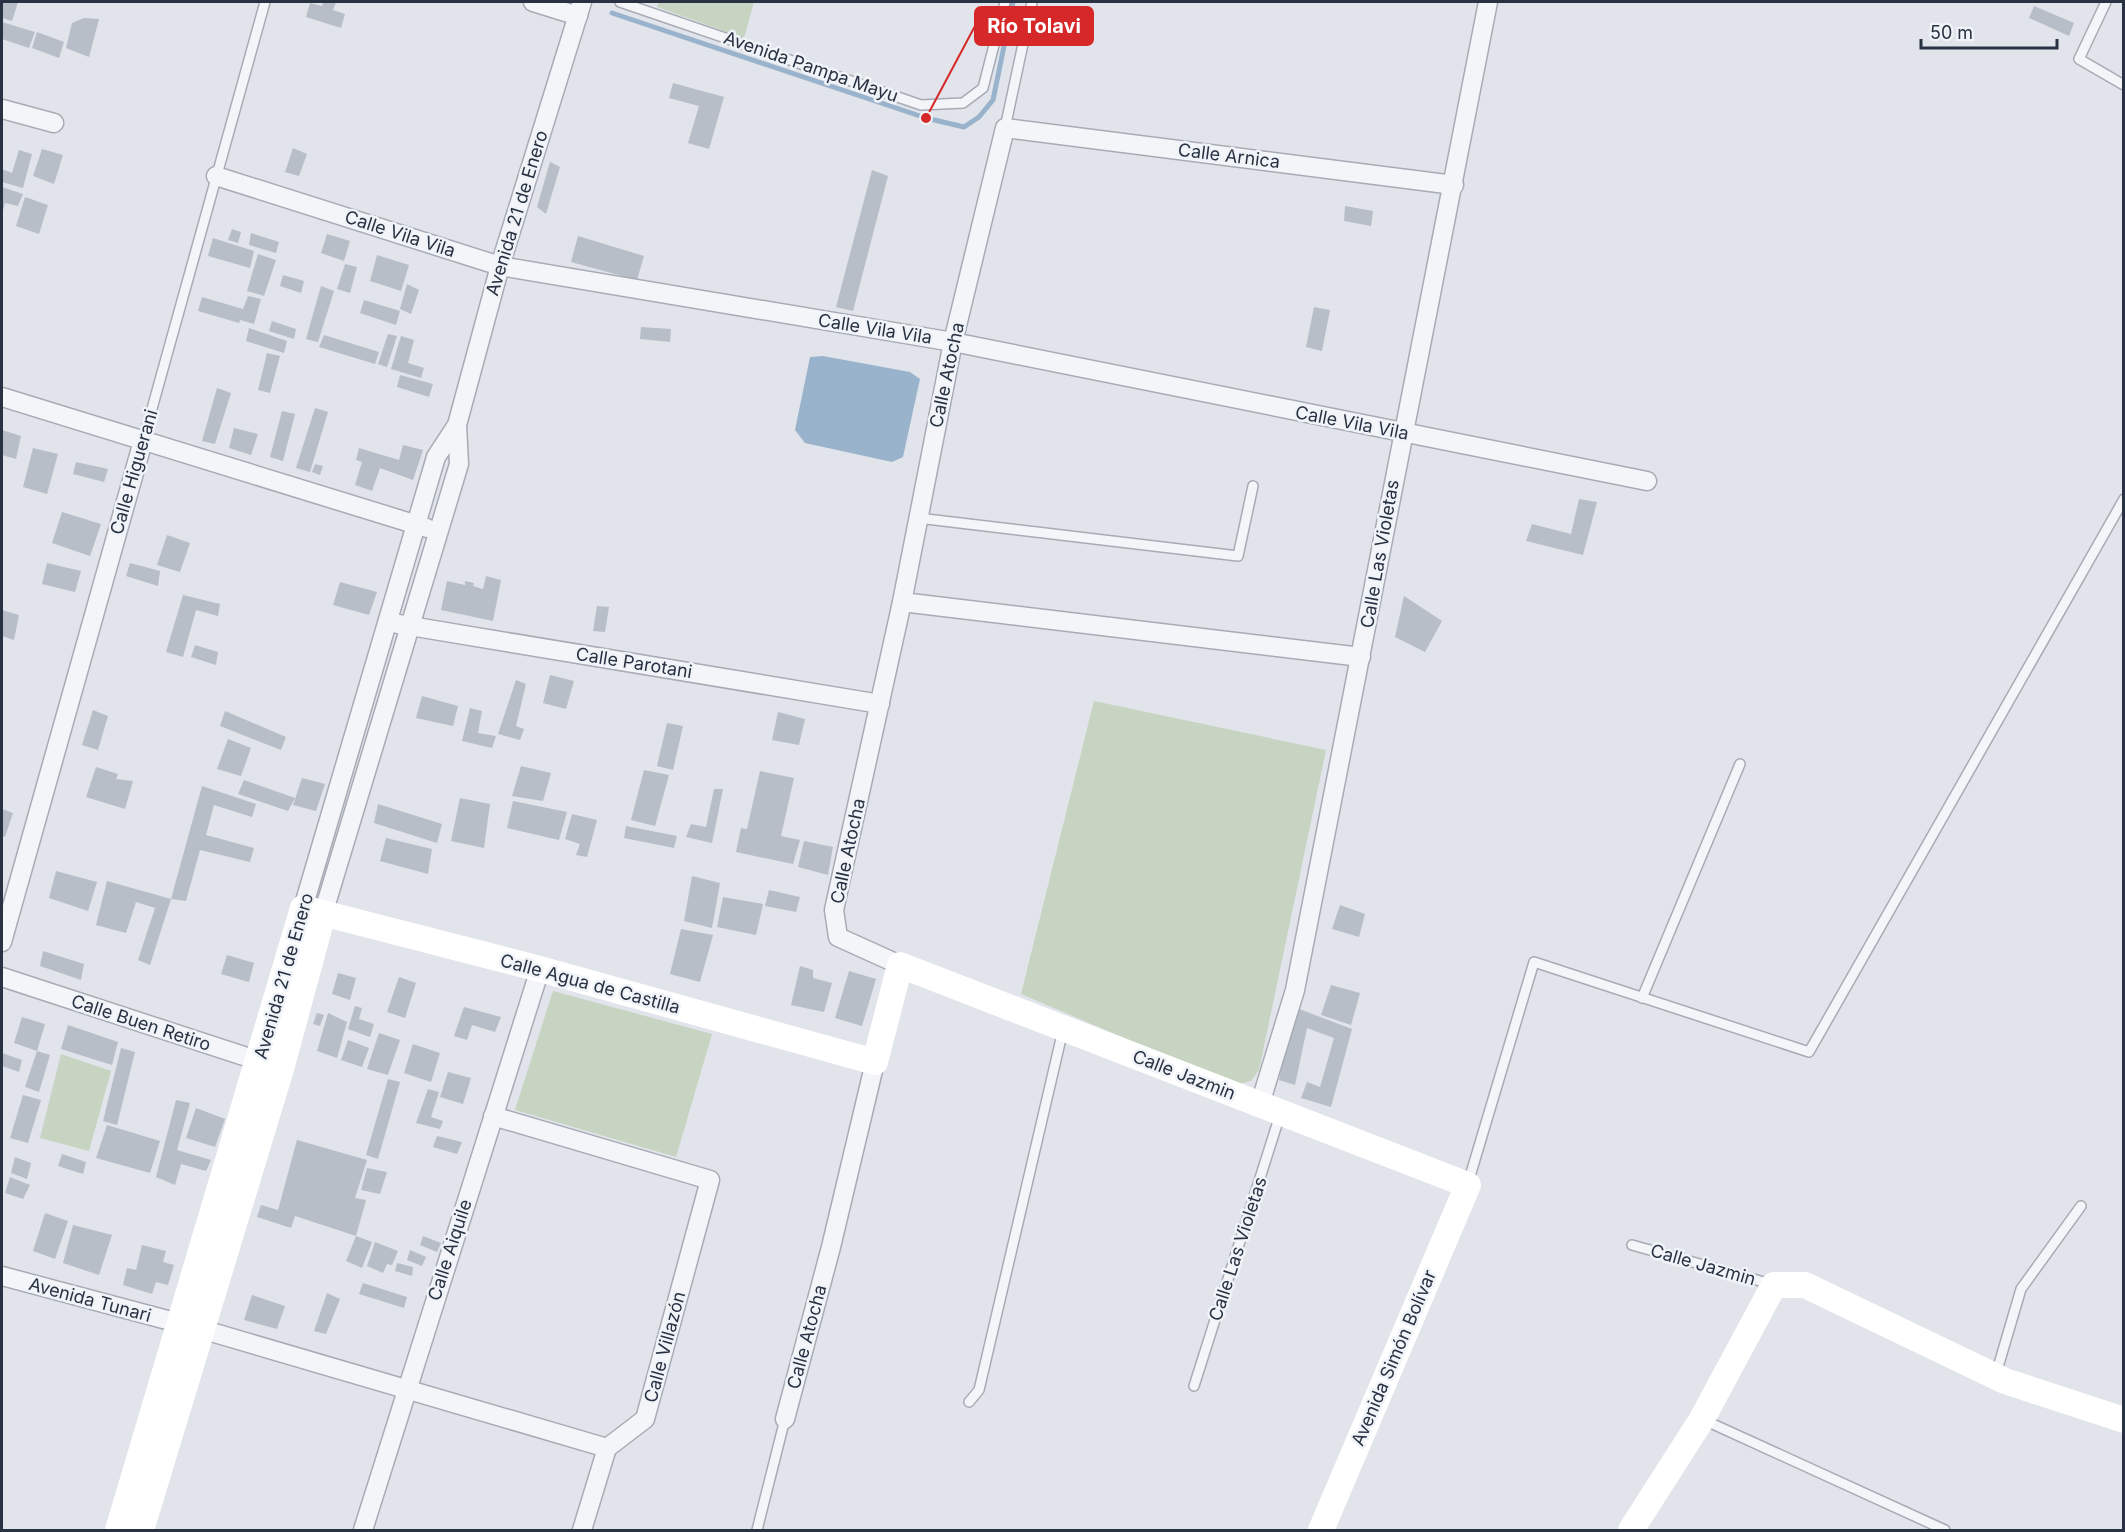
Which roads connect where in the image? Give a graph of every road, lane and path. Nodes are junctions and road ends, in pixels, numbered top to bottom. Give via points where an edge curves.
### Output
1 (266, 2) edge
2 (533, 2) edge
3 (620, 2) edge
4 (1005, 2) edge
5 (1032, 2) edge
6 (1488, 2) edge
7 (2106, 2) edge
8 (580, 9) edge
9 (2124, 85) edge
10 (2, 109) edge
11 (54, 123) dead end
12 (1005, 128) junction
13 (216, 176) junction
14 (1454, 185) junction
15 (500, 266) junction
16 (952, 342) junction
17 (2, 397) edge
18 (457, 425) junction
19 (1402, 433) junction
20 (143, 441) junction
21 (1647, 481) dead end
22 (1253, 486) dead end
23 (2124, 499) edge
24 (918, 518) junction
25 (416, 524) junction
26 (438, 532) junction
27 (902, 602) junction
28 (388, 622) junction
29 (410, 626) junction
30 (1361, 657) junction
31 (880, 704) junction
32 (1740, 764) dead end
33 (313, 911) junction
34 (2, 942) edge
35 (900, 965) junction
36 (540, 969) junction
37 (2, 976) edge
38 (1642, 998) junction
39 (1063, 1028) junction
40 (875, 1062) junction
41 (270, 1065) junction
42 (1271, 1109) junction
43 (493, 1116) junction
44 (1467, 1185) junction
45 (2081, 1206) dead end
46 (1632, 1245) dead end
47 (2, 1276) edge
48 (1774, 1284) junction
49 (190, 1327) junction
50 (1995, 1377) junction
51 (1194, 1386) dead end
52 (406, 1389) junction
53 (969, 1402) dead end
54 (785, 1419) joint
55 (1702, 1419) junction
56 (2124, 1420) edge
57 (607, 1448) junction
58 (118, 1530) edge
59 (141, 1530) edge
60 (363, 1530) edge
61 (582, 1530) edge
62 (757, 1530) edge
63 (1321, 1530) edge
64 (1631, 1530) edge
65 (1946, 1530) edge

1 - 13 lane, Calle Higuerani
2 - 8 street
3 - 4 lane, Avenida Pampa Mayu via 921,105 963,102 983,88
5 - 12 lane
6 - 14 street, Calle Las Violetas
7 - 9 lane via 2079,59
8 - 15 street, Avenida 21 de Enero
10 - 11 street
12 - 14 street, Calle Arnica
12 - 16 street, Calle Atocha
13 - 15 street, Calle Vila Vila
13 - 20 lane, Calle Higuerani
14 - 19 street, Calle Las Violetas
15 - 16 street, Calle Vila Vila
15 - 18 street, Avenida 21 de Enero
16 - 19 street, Calle Vila Vila
16 - 24 street, Calle Atocha
17 - 20 street
18 - 25 street, Avenida 21 de Enero via 436,456
18 - 26 street, Avenida 21 de Enero via 459,464
19 - 21 street, Calle Vila Vila
19 - 30 street, Calle Las Violetas
20 - 25 street
20 - 34 street, Calle Higuerani
22 - 24 lane via 1238,556
23 - 38 lane via 1809,1052
24 - 27 street, Calle Atocha
25 - 26 street
25 - 28 street, Avenida 21 de Enero
26 - 29 street, Avenida 21 de Enero
27 - 30 street
27 - 31 street, Calle Atocha
28 - 29 street, Calle Parotani
28 - 33 street, Avenida 21 de Enero
29 - 31 street, Calle Parotani
29 - 33 street, Avenida 21 de Enero
30 - 42 street, Calle Las Violetas
31 - 35 street, Calle Atocha via 834,910 838,937
32 - 38 lane
33 - 36 street, Calle Agua de Castilla
33 - 41 street, Avenida 21 de Enero
35 - 39 street, Calle Jazmin
35 - 40 street, Calle Atocha
36 - 40 street, Calle Agua de Castilla
36 - 43 street, Calle Aiquile
37 - 41 street, Calle Buen Retiro
38 - 44 lane via 1534,962
39 - 42 street, Calle Jazmin
39 - 53 lane via 979,1390
40 - 54 street, Calle Atocha
41 - 49 street, Avenida 21 de Enero
42 - 44 street, Calle Jazmin
42 - 51 lane, Calle Las Violetas
43 - 52 street, Calle Aiquile
43 - 57 street, Calle Villazón via 710,1180 645,1419
44 - 63 street, Avenida Simón Bolívar
45 - 50 lane via 2021,1290
46 - 48 lane, Calle Jazmin
47 - 49 street, Avenida Tunari
48 - 50 street via 1805,1285
48 - 55 street
49 - 52 street, Avenida Tunari
49 - 58 street, Avenida 21 de Enero
49 - 59 street, Avenida 21 de Enero
50 - 56 street
52 - 57 street, Avenida Tunari
52 - 60 street, Calle Aiquile
54 - 62 lane, Calle Atocha
55 - 64 street
55 - 65 lane
57 - 61 street

